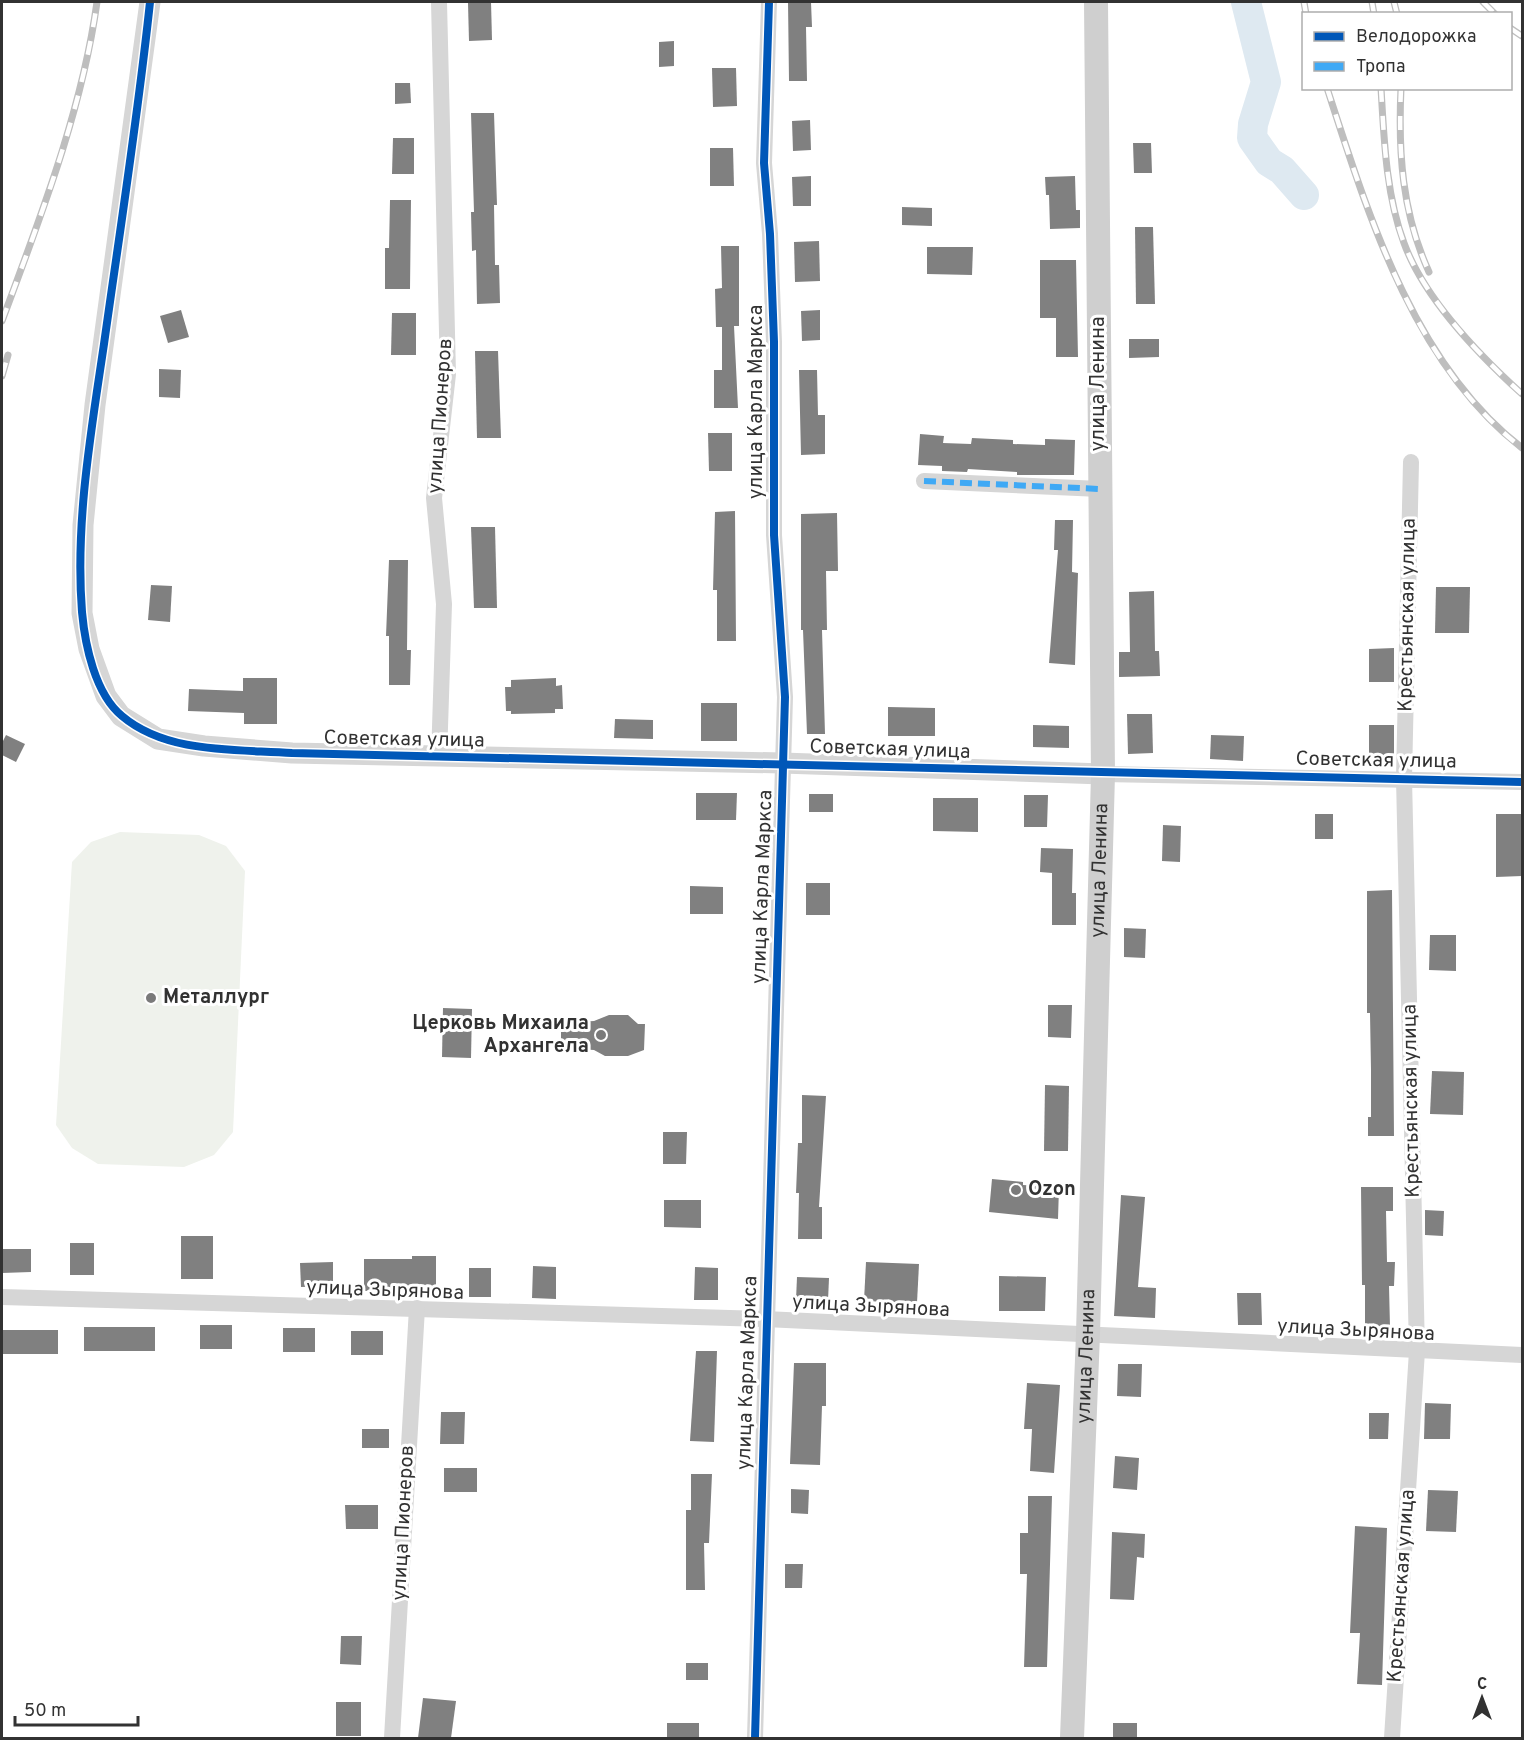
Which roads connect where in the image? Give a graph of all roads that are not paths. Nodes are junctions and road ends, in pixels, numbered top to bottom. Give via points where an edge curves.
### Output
1 (150, 2) edge
2 (439, 2) edge
3 (769, 2) edge
4 (1096, 2) edge
5 (1411, 462) dead end
6 (924, 482) dead end
7 (1100, 489) junction
8 (439, 758) junction
9 (782, 763) junction
10 (1103, 774) junction
11 (1404, 778) junction
12 (1522, 782) edge
13 (2, 1297) edge
14 (417, 1308) junction
15 (765, 1319) junction
16 (1088, 1334) junction
17 (1417, 1351) junction
18 (1522, 1355) edge
19 (392, 1738) edge
20 (755, 1738) edge
21 (1072, 1738) edge
22 (1392, 1738) edge

1 - 8 street, Советская улица via 95,405 83,525 82,613 88,649 106,696 121,716 158,739 292,753
2 - 8 street, улица Пионеров via 448,374 434,498 444,604
3 - 9 street, улица Карла Маркса via 764,163 774,342 774,535 785,697
4 - 7 main road, улица Ленина
5 - 11 street, Крестьянская улица
6 - 7 street
7 - 10 main road, улица Ленина
8 - 9 street, Советская улица
9 - 10 street, Советская улица
9 - 15 street, улица Карла Маркса
10 - 11 street, Советская улица
10 - 16 main road, улица Ленина
11 - 12 street, Советская улица
11 - 17 street, Крестьянская улица
13 - 14 street, улица Зырянова
14 - 15 street, улица Зырянова
14 - 19 street, улица Пионеров
15 - 16 street, улица Зырянова
15 - 20 street, улица Карла Маркса
16 - 17 street, улица Зырянова
16 - 21 main road, улица Ленина
17 - 18 street, улица Зырянова
17 - 22 street, Крестьянская улица

